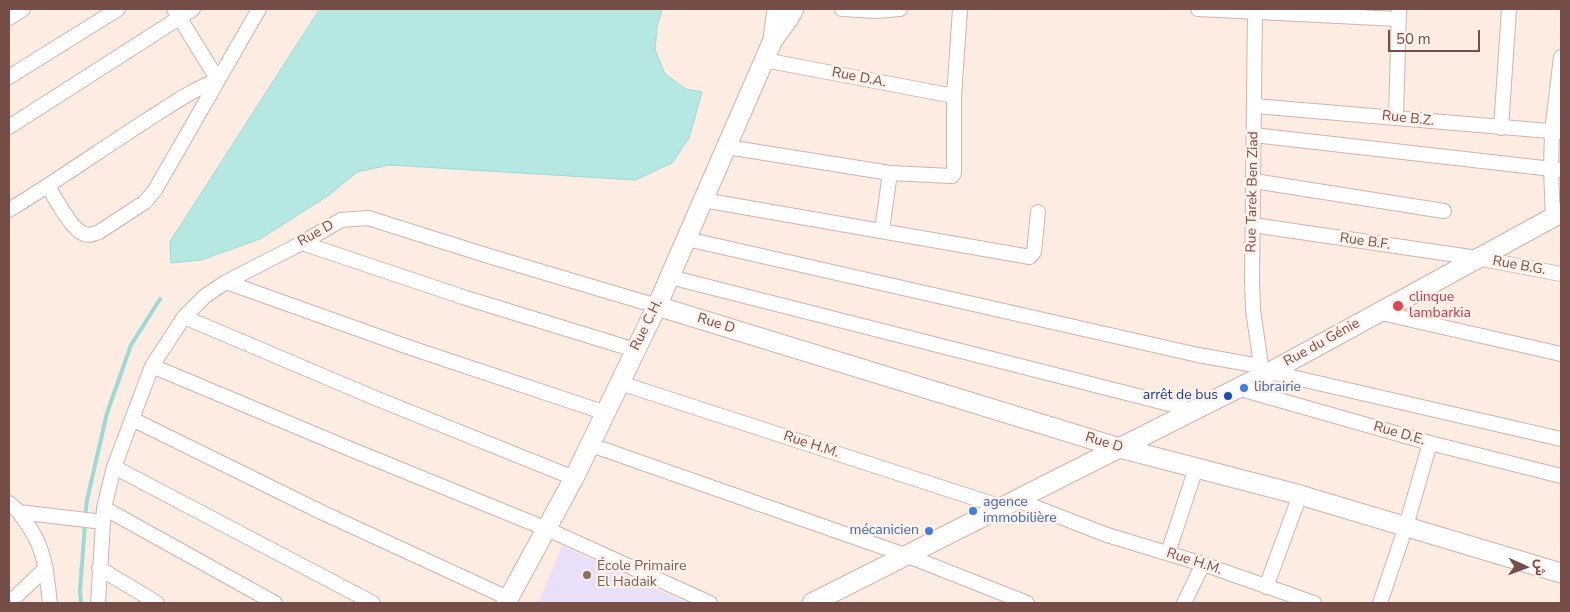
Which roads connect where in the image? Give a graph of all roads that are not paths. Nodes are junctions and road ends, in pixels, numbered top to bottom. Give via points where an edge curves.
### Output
1 (23, 9) edge
2 (118, 9) edge
3 (193, 9) edge
4 (259, 9) edge
5 (777, 9) edge
6 (794, 9) edge
7 (842, 9) edge
8 (900, 9) edge
9 (960, 9) edge
10 (1198, 9) edge
11 (1509, 9) edge
12 (1255, 10) edge
13 (177, 13) edge
14 (1399, 14) edge
15 (9, 18) edge
16 (773, 40) junction
17 (1561, 57) edge
18 (764, 60) junction
19 (9, 77) edge
20 (218, 80) junction
21 (954, 96) junction
22 (1254, 106) junction
23 (1396, 117) junction
24 (9, 127) edge
25 (1501, 128) junction
26 (1557, 132) edge
27 (1254, 135) junction
28 (727, 147) junction
29 (1556, 170) edge
30 (890, 173) junction
31 (1254, 181) junction
32 (48, 186) junction
33 (703, 200) junction
34 (9, 210) edge
35 (1444, 211) dead end
36 (1038, 212) dead end
37 (1555, 219) edge
38 (1253, 225) junction
39 (882, 230) junction
40 (687, 239) junction
41 (302, 243) junction
42 (1477, 258) junction
43 (1561, 274) edge
44 (670, 277) junction
45 (226, 282) junction
46 (657, 306) junction
47 (1378, 312) junction
48 (184, 317) junction
49 (635, 350) junction
50 (1561, 354) edge
51 (152, 366) junction
52 (1264, 371) junction
53 (620, 383) junction
54 (1237, 388) junction
55 (1193, 410) junction
56 (606, 413) junction
57 (132, 419) junction
58 (1561, 439) edge
59 (1430, 443) junction
60 (591, 445) junction
61 (1120, 448) junction
62 (114, 467) junction
63 (1196, 468) junction
64 (1561, 476) edge
65 (574, 478) junction
66 (1300, 495) junction
67 (1010, 503) junction
68 (14, 508) edge
69 (104, 508) junction
70 (103, 522) junction
71 (1406, 526) junction
72 (547, 529) junction
73 (1168, 553) junction
74 (908, 556) junction
75 (1203, 564) junction
76 (46, 568) junction
77 (100, 568) junction
78 (1561, 573) edge
79 (1266, 586) junction
80 (507, 601) edge
81 (825, 601) edge
82 (9, 603) edge
83 (50, 603) edge
84 (98, 603) edge
85 (157, 603) edge
86 (275, 603) edge
87 (373, 603) edge
88 (710, 603) edge
89 (1027, 603) edge
90 (1184, 603) edge
91 (1314, 603) edge
92 (1380, 603) edge

1 - 15 street
2 - 19 street
3 - 13 street
4 - 20 street
5 - 16 street, Rue C.H.
6 - 16 street, Rue C.H.
7 - 8 street
9 - 21 street
10 - 12 street
11 - 25 street
12 - 14 street
12 - 22 street, Rue Tarek Ben Ziad
13 - 20 street
13 - 24 street
14 - 23 street
16 - 18 street, Rue C.H.
17 - 26 street
18 - 21 street, Rue D.A.
18 - 28 street, Rue C.H.
20 - 32 street via 166,108
20 - 32 street via 155,190 144,202 105,228 92,235 81,233
21 - 30 street via 952,176
22 - 23 street, Rue B.Z.
22 - 27 street, Rue Tarek Ben Ziad
23 - 25 street, Rue B.Z.
25 - 26 street, Rue B.Z.
26 - 29 street
27 - 29 street
27 - 31 street, Rue Tarek Ben Ziad
28 - 30 street
28 - 33 street, Rue C.H.
29 - 37 street
30 - 39 street
31 - 35 street
31 - 38 street, Rue Tarek Ben Ziad
32 - 34 street
33 - 39 street
33 - 40 street, Rue C.H.
36 - 39 street via 1034,252 1030,257
37 - 42 street, Rue du Génie
38 - 42 street, Rue B.F.
38 - 52 street, Rue Tarek Ben Ziad via 1252,280
40 - 44 street, Rue C.H.
40 - 52 street
41 - 45 street, Rue D
41 - 46 street, Rue D via 341,220 368,218
41 - 49 street
42 - 43 street, Rue B.G.
42 - 47 street, Rue du Génie
44 - 46 street, Rue C.H.
44 - 55 street
45 - 48 street, Rue D via 205,296
45 - 56 street
46 - 49 street, Rue C.H.
46 - 61 street, Rue D
47 - 50 street
47 - 52 street, Rue du Génie
48 - 51 street, Rue D
48 - 65 street
49 - 53 street, Rue C.H.
51 - 57 street, Rue D
51 - 72 street
52 - 54 street, Rue du Génie
52 - 58 street
53 - 56 street, Rue C.H.
53 - 67 street, Rue H.M.
54 - 55 street, Rue du Génie
54 - 59 street, Rue D.E.
55 - 61 street, Rue du Génie
56 - 60 street, Rue C.H.
57 - 62 street, Rue D
57 - 80 street
59 - 64 street, Rue D.E.
59 - 71 street
60 - 65 street, Rue C.H.
60 - 74 street
61 - 63 street, Rue D
61 - 67 street, Rue du Génie
62 - 69 street, Rue D
62 - 87 street
63 - 66 street, Rue D
63 - 73 street
65 - 72 street, Rue C.H.
66 - 71 street, Rue D
66 - 79 street
67 - 73 street, Rue H.M.
67 - 74 street, Rue du Génie
68 - 70 street
68 - 76 street via 34,534
69 - 70 street, Rue D
69 - 86 street
70 - 77 street, Rue D
71 - 78 street, Rue D
71 - 92 street
72 - 80 street, Rue C.H.
72 - 88 street
73 - 75 street, Rue H.M.
74 - 81 street, Rue du Génie
74 - 89 street
75 - 79 street, Rue H.M.
75 - 90 street
76 - 82 street
76 - 83 street
77 - 84 street, Rue D
77 - 85 street
79 - 91 street, Rue H.M.

